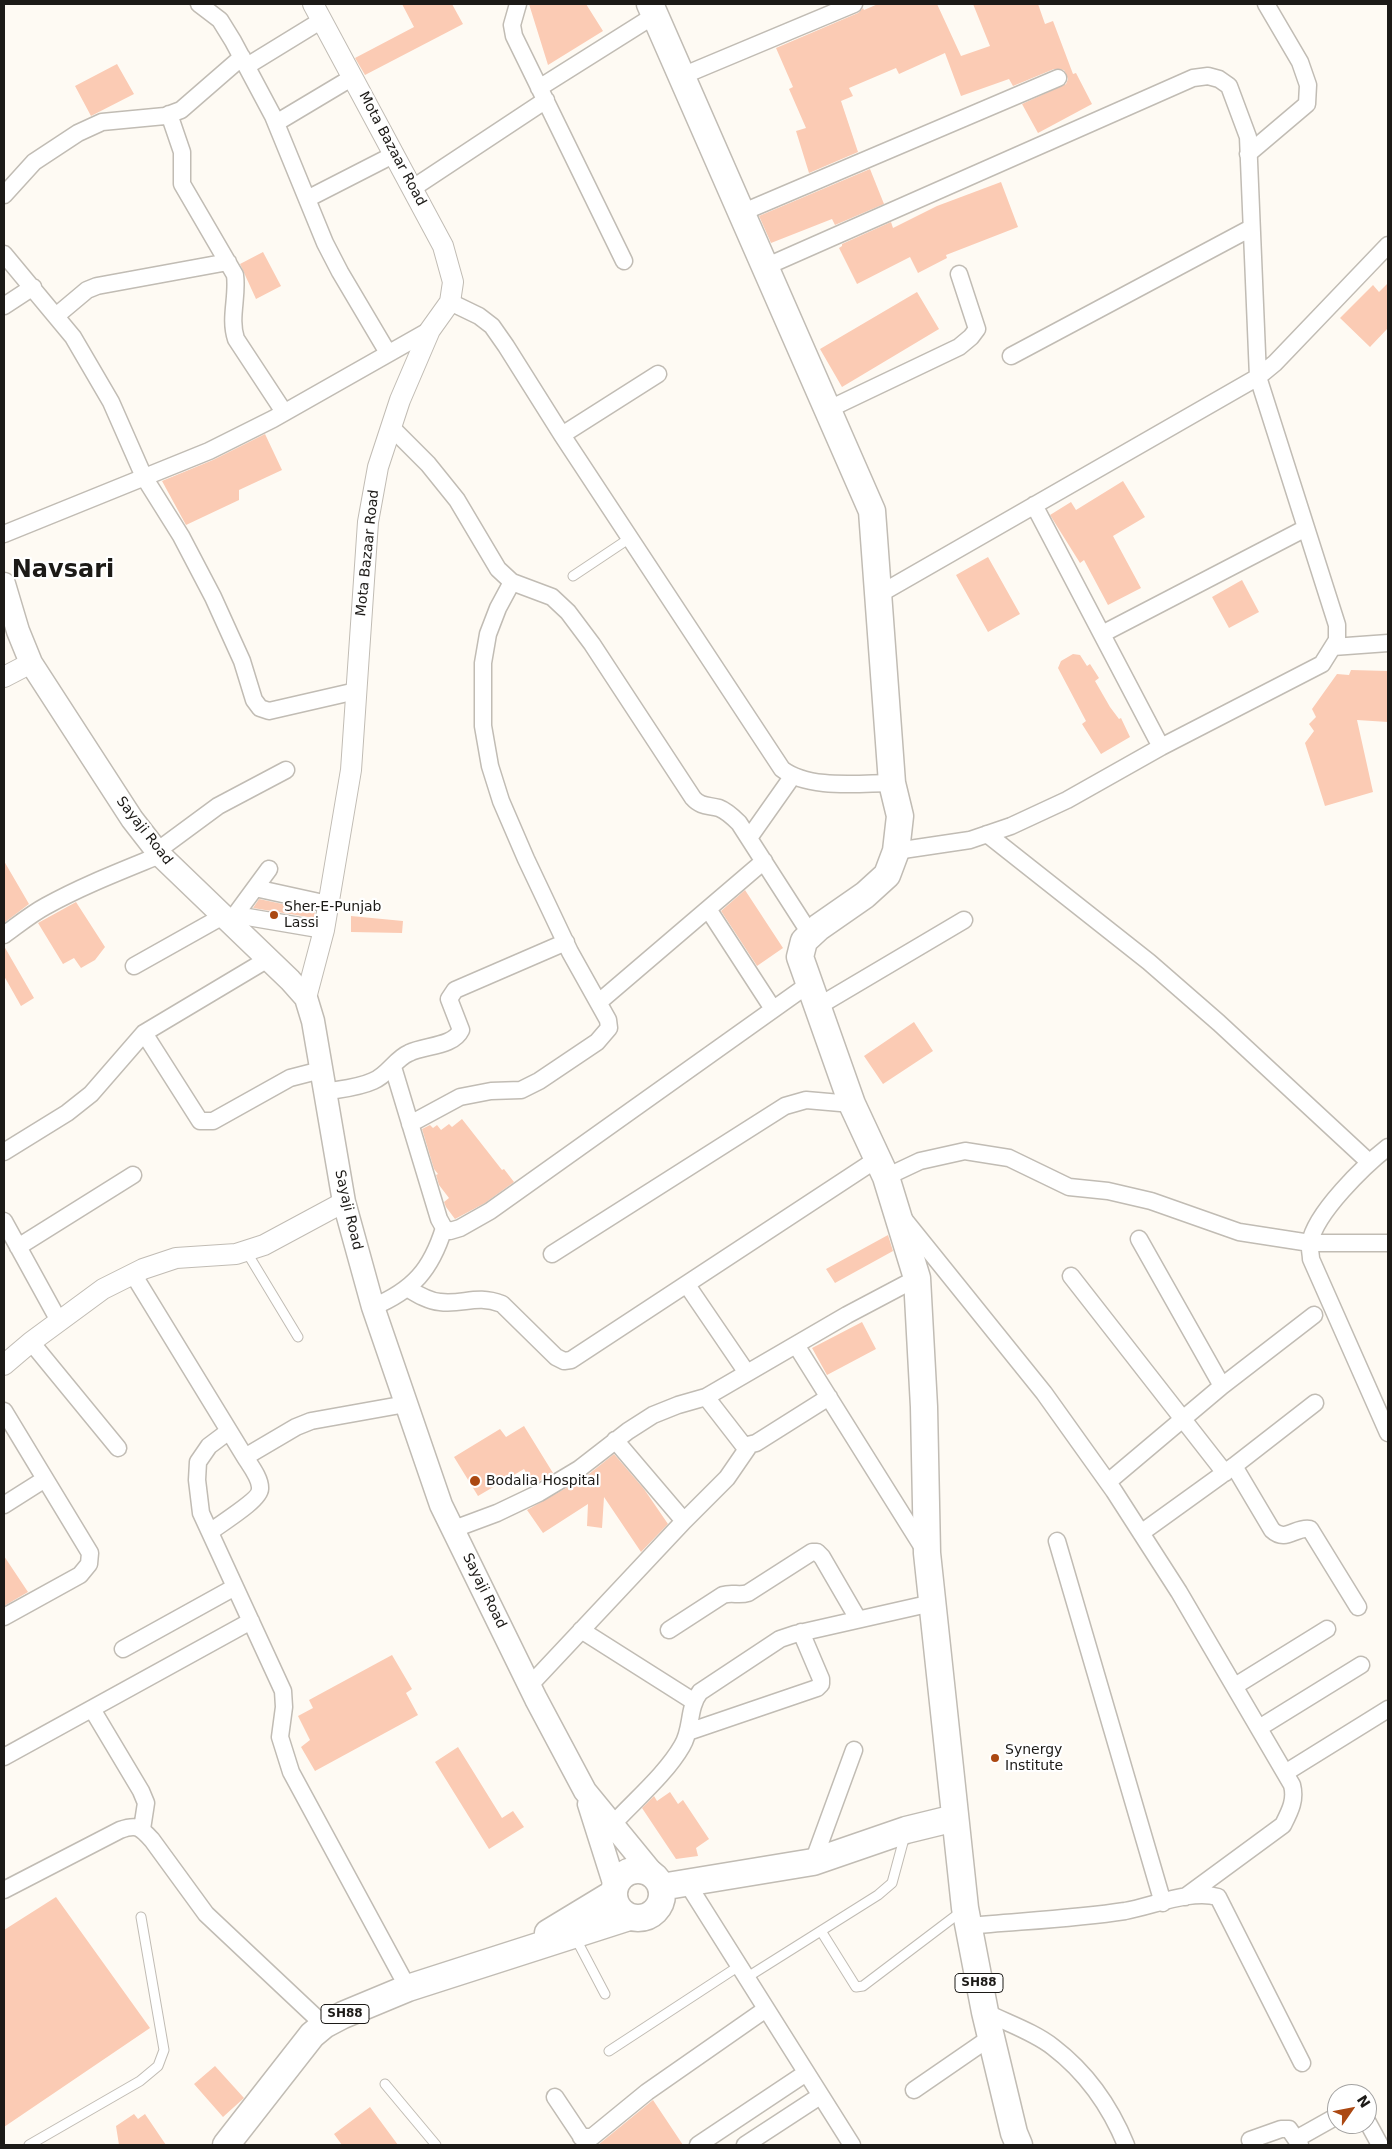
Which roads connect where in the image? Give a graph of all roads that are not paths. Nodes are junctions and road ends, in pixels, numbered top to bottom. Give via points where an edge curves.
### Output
1 (199, 4) edge
2 (518, 4) edge
3 (854, 4) edge
4 (1266, 4) edge
5 (652, 9) edge
6 (318, 12) edge
7 (245, 62) junction
8 (682, 76) junction
9 (353, 77) junction
10 (1058, 78) dead end
11 (542, 94) junction
12 (169, 114) junction
13 (276, 123) junction
14 (395, 154) junction
15 (1248, 154) junction
16 (413, 188) junction
17 (4, 195) edge
18 (306, 199) junction
19 (741, 213) junction
20 (1252, 228) junction
21 (1388, 246) edge
22 (4, 254) edge
23 (228, 262) junction
24 (624, 262) dead end
25 (765, 267) junction
26 (959, 274) dead end
27 (33, 287) junction
28 (450, 302) junction
29 (4, 306) edge
30 (56, 316) junction
31 (430, 330) junction
32 (388, 353) junction
33 (1011, 356) dead end
34 (658, 374) dead end
35 (1258, 377) junction
36 (827, 410) junction
37 (284, 412) junction
38 (391, 427) junction
39 (562, 435) junction
40 (144, 477) junction
41 (1034, 505) junction
42 (1306, 528) junction
43 (4, 534) edge
44 (630, 538) junction
45 (573, 576) dead end
46 (512, 582) junction
47 (4, 584) edge
48 (878, 595) junction
49 (1102, 634) junction
50 (1388, 643) edge
51 (1333, 647) junction
52 (31, 663) junction
53 (4, 677) edge
54 (356, 691) junction
55 (1161, 747) junction
56 (286, 770) dead end
57 (792, 777) junction
58 (892, 783) junction
59 (987, 834) junction
60 (749, 838) junction
61 (896, 850) junction
62 (158, 853) junction
63 (764, 861) junction
64 (269, 870) dead end
65 (255, 888) junction
66 (328, 904) junction
67 (708, 909) junction
68 (230, 918) junction
69 (964, 920) dead end
70 (324, 930) junction
71 (811, 934) junction
72 (4, 935) edge
73 (566, 942) junction
74 (268, 959) junction
75 (134, 966) dead end
76 (813, 995) junction
77 (306, 998) junction
78 (599, 1002) junction
79 (773, 1009) junction
80 (144, 1033) junction
81 (393, 1066) junction
82 (321, 1070) junction
83 (324, 1092) junction
84 (852, 1104) junction
85 (410, 1124) junction
86 (1388, 1147) edge
87 (4, 1152) edge
88 (1369, 1162) junction
89 (882, 1168) junction
90 (133, 1175) dead end
91 (344, 1202) junction
92 (897, 1210) junction
93 (4, 1221) edge
94 (444, 1228) junction
95 (1139, 1239) dead end
96 (1310, 1243) junction
97 (1388, 1243) edge
98 (18, 1247) junction
99 (246, 1250) junction
100 (552, 1254) dead end
101 (133, 1274) junction
102 (1071, 1276) dead end
103 (917, 1278) junction
104 (687, 1285) junction
105 (407, 1288) junction
106 (373, 1307) junction
107 (1314, 1315) dead end
108 (60, 1321) junction
109 (298, 1337) dead end
110 (31, 1342) junction
111 (796, 1345) junction
112 (4, 1365) edge
113 (746, 1374) junction
114 (1222, 1386) junction
115 (706, 1397) junction
116 (829, 1397) junction
117 (1315, 1403) dead end
118 (406, 1404) junction
119 (4, 1411) edge
120 (1184, 1419) junction
121 (229, 1431) junction
122 (1388, 1433) edge
123 (615, 1440) junction
124 (749, 1446) junction
125 (118, 1448) dead end
126 (245, 1456) junction
127 (1230, 1470) junction
128 (46, 1479) junction
129 (1108, 1482) junction
130 (4, 1505) edge
131 (684, 1521) junction
132 (454, 1528) junction
133 (210, 1532) junction
134 (1141, 1533) junction
135 (1058, 1541) dead end
136 (927, 1553) junction
137 (235, 1587) junction
138 (932, 1603) junction
139 (1358, 1607) dead end
140 (4, 1617) edge
141 (858, 1619) junction
142 (252, 1621) junction
143 (1327, 1629) dead end
144 (581, 1630) junction
145 (669, 1630) dead end
146 (801, 1632) junction
147 (123, 1649) dead end
148 (1361, 1665) dead end
149 (530, 1685) junction
150 (1235, 1686) junction
151 (693, 1701) junction
152 (92, 1709) junction
153 (1388, 1709) edge
154 (1259, 1728) junction
155 (688, 1732) junction
156 (854, 1750) dead end
157 (4, 1757) edge
158 (1286, 1773) junction
159 (585, 1791) junction
160 (955, 1818) junction
161 (612, 1825) junction
162 (142, 1829) junction
163 (906, 1830) junction
164 (813, 1862) junction
165 (667, 1881) junction
166 (614, 1889) junction
167 (4, 1890) edge
168 (1185, 1897) junction
169 (1163, 1903) junction
170 (141, 1917) dead end
171 (630, 1917) junction
172 (967, 1917) junction
173 (821, 1931) junction
174 (574, 1934) junction
175 (513, 1954) junction
176 (743, 1972) junction
177 (408, 1988) junction
178 (605, 1994) dead end
179 (766, 2009) junction
180 (985, 2012) junction
181 (324, 2025) junction
182 (991, 2037) junction
183 (609, 2051) dead end
184 (1302, 2064) dead end
185 (806, 2073) junction
186 (385, 2084) dead end
187 (914, 2090) dead end
188 (820, 2096) junction
189 (555, 2097) dead end
190 (1327, 2123) edge
191 (1374, 2134) edge
192 (1250, 2140) dead end
193 (584, 2141) edge
194 (1298, 2142) edge
195 (431, 2143) edge
196 (29, 2145) edge
197 (226, 2145) edge
198 (698, 2145) edge
199 (745, 2145) edge
200 (852, 2145) edge
201 (1019, 2145) edge
202 (1126, 2145) edge
203 (1380, 2145) edge

1 - 7 street via 220,20
2 - 11 street via 512,25 514,36
3 - 8 street
4 - 15 street via 1300,62 1308,85 1307,104
5 - 8 main road
5 - 11 street
6 - 7 street
6 - 9 street, Mota Bazaar Road
7 - 12 street via 180,110
7 - 13 street
8 - 19 main road
9 - 13 street
9 - 14 street, Mota Bazaar Road
10 - 19 street
11 - 16 street
11 - 24 street
12 - 17 street via 102,122 78,133 34,162
12 - 23 street via 182,152 182,184
13 - 18 street
14 - 16 street, Mota Bazaar Road
14 - 18 street
15 - 20 street
15 - 25 street via 1248,137 1229,86 1208,76 1193,78
16 - 28 street, Mota Bazaar Road via 443,246 453,282
18 - 32 street via 340,272
19 - 25 main road
20 - 33 street
20 - 35 street
21 - 35 street via 1276,363
22 - 27 street
23 - 30 street via 97,286 87,290
23 - 37 street via 237,286 232,328 236,339
25 - 36 main road
26 - 36 street via 976,329 971,337 959,346
27 - 29 street
27 - 30 street
28 - 31 street, Mota Bazaar Road
28 - 39 street via 492,326
30 - 40 street via 73,337 111,402
31 - 32 street
31 - 38 street, Mota Bazaar Road
32 - 37 street
34 - 39 street
35 - 41 street
35 - 42 street
36 - 48 main road via 872,511
37 - 40 street via 209,451
38 - 46 street via 428,464 457,500 498,570
38 - 54 street, Mota Bazaar Road via 378,467 368,522
39 - 44 street
40 - 43 street
40 - 54 street via 214,597 260,708 268,711
41 - 48 street
41 - 49 street
42 - 49 street
42 - 51 street via 1336,625 1337,640
44 - 45 lane
44 - 57 street via 782,769
46 - 60 street via 552,597 568,612 692,798 706,807 726,811
46 - 73 street via 488,634 483,663 483,726 501,802
47 - 52 main road, Sayaji Road
48 - 58 main road
49 - 55 street
50 - 51 street
51 - 55 street via 1322,664
52 - 53 street
52 - 62 main road, Sayaji Road via 132,819
54 - 66 street, Mota Bazaar Road via 350,770
55 - 59 street via 1067,800
56 - 62 street via 218,806
57 - 58 street via 837,784
57 - 60 street
58 - 61 main road via 900,816
59 - 61 street via 970,840
59 - 88 street via 1149,962
60 - 63 street
61 - 71 main road via 887,875
62 - 68 main road, Sayaji Road
62 - 72 street via 44,907
63 - 67 street
63 - 71 street
64 - 65 street
65 - 66 street
65 - 68 street
66 - 70 street, Mota Bazaar Road
67 - 78 street
67 - 79 street
68 - 70 street
68 - 74 main road, Sayaji Road
68 - 75 street
69 - 76 street
70 - 77 street, Mota Bazaar Road
71 - 76 main road via 804,941 800,957
73 - 78 street
73 - 81 street via 455,990 449,999 460,1026 458,1035 452,1040 410,1052
74 - 77 main road, Sayaji Road
74 - 80 street
76 - 79 street
76 - 84 main road
77 - 82 main road, Sayaji Road
78 - 85 street via 608,1020 609,1028 605,1035 539,1081 521,1090 460,1097
79 - 94 street via 490,1211 460,1228 450,1231
80 - 82 street via 200,1121 213,1121 290,1078
80 - 87 street via 91,1094
81 - 83 street via 373,1082
81 - 85 street
82 - 83 main road, Sayaji Road
83 - 91 main road, Sayaji Road
84 - 89 main road
84 - 100 street via 806,1100 785,1106
85 - 94 street
86 - 88 street
88 - 96 street via 1333,1203
89 - 92 main road
89 - 96 street via 964,1151 1009,1158 1069,1187 1151,1201 1239,1232
89 - 104 street
90 - 98 street
91 - 99 street via 297,1228
91 - 106 main road, Sayaji Road
92 - 103 main road
92 - 129 street via 1044,1393
93 - 98 street
94 - 105 street via 438,1249 426,1269
95 - 114 street
96 - 97 street
96 - 122 street via 1311,1259
98 - 108 street
99 - 101 street via 207,1257 176,1258
99 - 109 lane
101 - 108 street via 103,1289
101 - 121 street
102 - 120 street
103 - 111 street
103 - 136 main road
104 - 105 street via 581,1355 564,1361 502,1304 474,1298 440,1302
104 - 113 street
105 - 106 street
106 - 118 main road, Sayaji Road
107 - 114 street
108 - 110 street
110 - 112 street
110 - 125 street
111 - 113 street
111 - 116 street
113 - 115 street
114 - 120 street
115 - 123 street via 653,1415
115 - 124 street via 738,1441
116 - 124 street
116 - 136 street
117 - 127 street
118 - 126 street via 311,1421
118 - 132 main road, Sayaji Road via 441,1505
119 - 128 street
120 - 127 street
120 - 129 street
121 - 126 street
121 - 133 street via 208,1446 198,1462 201,1514
123 - 131 street
123 - 132 street via 579,1469 539,1494
124 - 131 street via 727,1478
126 - 133 street via 261,1486 259,1494
127 - 134 street
127 - 139 street via 1278,1535 1288,1536 1304,1528 1310,1529
128 - 130 street
128 - 140 street via 85,1543 90,1553 89,1564 80,1576
129 - 134 street
131 - 144 street
132 - 149 main road, Sayaji Road
133 - 137 street
134 - 150 street
135 - 169 street
136 - 138 main road
137 - 142 street
137 - 147 street
138 - 141 street
138 - 160 main road
141 - 145 street via 822,1557 818,1552 812,1552 748,1593 723,1595
141 - 146 street
142 - 152 street
142 - 177 street via 283,1691 280,1736 291,1772
143 - 150 street
144 - 149 street
144 - 151 street
146 - 151 street via 780,1639 758,1652 700,1692
146 - 155 street via 821,1679 817,1688
148 - 154 street
149 - 159 main road, Sayaji Road
150 - 154 street
151 - 155 street
152 - 157 street
152 - 162 street via 141,1791 146,1803
153 - 158 street
154 - 158 street
155 - 161 street via 673,1760
156 - 164 street
158 - 168 street via 1294,1794 1283,1825
159 - 161 main road, Sayaji Road
159 - 166 main road
160 - 163 main road
160 - 172 main road, SH88
161 - 165 main road, Sayaji Road
162 - 167 street via 132,1826 120,1830
162 - 181 street via 206,1914
163 - 164 main road
163 - 173 lane via 892,1883 878,1896
164 - 165 main road
165 - 166 main road via 638,1870 624,1874
165 - 171 main road via 655,1912 643,1918
165 - 176 street
166 - 171 main road via 615,1903
166 - 175 main road, SH88
168 - 169 street
168 - 184 street via 1208,1894 1218,1897
169 - 172 street via 1124,1911
170 - 196 lane via 163,2040 164,2050 158,2066 140,2081
171 - 174 main road, SH88
172 - 173 lane via 863,1986 856,1987
172 - 180 main road, SH88
173 - 176 lane
174 - 175 main road, SH88
174 - 178 lane
175 - 177 main road, SH88
176 - 179 street
176 - 183 lane
177 - 181 main road, SH88
179 - 185 street
179 - 193 street via 647,2092
180 - 182 main road, SH88
180 - 202 street via 1052,2046 1079,2070 1115,2118
181 - 197 main road, SH88 via 296,2055
182 - 187 street
182 - 201 main road, SH88
185 - 188 street
185 - 198 street
186 - 195 lane
188 - 199 street
188 - 200 street
189 - 193 street
190 - 194 street
191 - 203 street
192 - 194 street via 1289,2129

